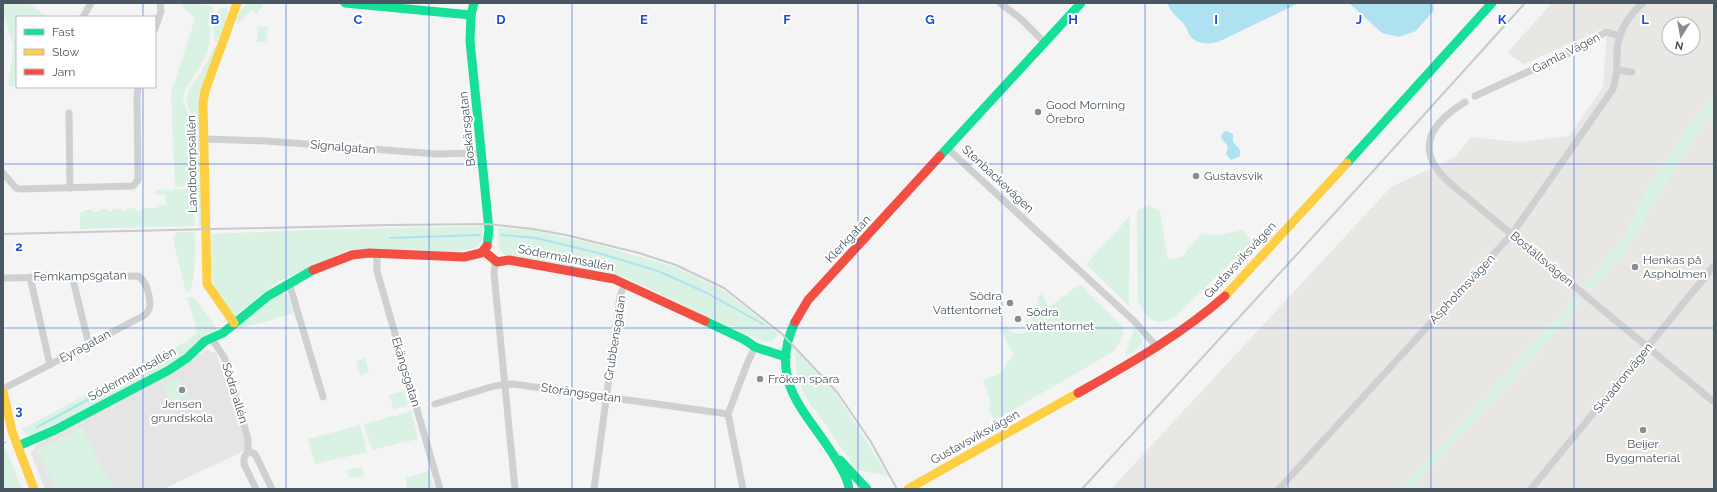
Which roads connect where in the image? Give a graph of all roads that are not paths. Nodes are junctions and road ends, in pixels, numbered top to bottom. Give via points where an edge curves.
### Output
1 (91, 3) edge
2 (160, 3) edge
3 (237, 3) edge
4 (345, 3) edge
5 (474, 3) edge
6 (1000, 3) edge
7 (1081, 3) edge
8 (1492, 3) edge
9 (1643, 3) edge
10 (471, 15) junction
11 (84, 16) edge
12 (156, 26) edge
13 (1620, 36) junction
14 (1044, 42) junction
15 (1617, 70) junction
16 (1632, 72) dead end
17 (138, 88) edge
18 (1475, 96) dead end
19 (1465, 102) dead end
20 (69, 113) dead end
21 (205, 139) junction
22 (948, 149) junction
23 (482, 153) junction
24 (3, 173) edge
25 (70, 188) junction
26 (1512, 234) junction
27 (484, 251) junction
28 (377, 254) junction
29 (497, 262) junction
30 (1714, 266) edge
31 (72, 276) junction
32 (30, 277) junction
33 (3, 278) edge
34 (289, 283) junction
35 (625, 283) junction
36 (147, 292) joint
37 (234, 323) junction
38 (212, 339) junction
39 (89, 344) junction
40 (1648, 346) junction
41 (755, 347) junction
42 (1157, 347) junction
43 (786, 357) junction
44 (50, 365) junction
45 (505, 385) junction
46 (3, 390) edge
47 (323, 397) dead end
48 (606, 397) junction
49 (1714, 402) edge
50 (435, 404) dead end
51 (728, 414) junction
52 (18, 446) junction
53 (831, 450) junction
54 (248, 451) junction
55 (34, 489) edge
56 (256, 489) edge
57 (272, 489) edge
58 (440, 489) edge
59 (515, 489) edge
60 (594, 489) edge
61 (743, 489) edge
62 (849, 489) edge
63 (867, 489) edge
64 (908, 489) edge
65 (1279, 489) edge
66 (1531, 489) edge

1 - 11 street
2 - 12 street via 161,11
3 - 21 street, Landbotorpsallén via 205,91
4 - 10 street
5 - 10 street, Boskärsgatan
6 - 14 street
7 - 14 street, Stenbackevägen
8 - 42 street, Gustavsviksvägen via 1230,292 1197,321
9 - 13 street via 1626,21
10 - 23 street, Boskärsgatan via 470,41
13 - 15 street, Aspholmsvägen
13 - 18 street, Gamla Vägen via 1606,32 1569,53
14 - 22 street, Stenbackevägen
15 - 16 street
15 - 26 street, Aspholmsvägen via 1612,89
17 - 25 street via 136,184 128,187
19 - 26 street, Boställsvägen via 1445,115 1437,124 1430,141 1431,156 1437,169 1452,185
20 - 25 street
21 - 23 street, Signalgatan via 266,141 426,154
21 - 37 street, Landbotorpsallén via 207,284
22 - 42 street, Stenbackevägen via 1134,321
22 - 43 street, Klerkgatan via 800,310 790,332
23 - 27 street, Boskärsgatan via 489,230 489,243
24 - 25 street via 16,188 20,189
26 - 40 street, Boställsvägen
26 - 65 street, Aspholmsvägen
27 - 28 street, Södermalmsallén via 477,256 464,258
27 - 29 street
28 - 34 street, Södermalmsallén via 360,254 334,262
28 - 58 street, Ekängsgatan via 377,271
29 - 35 street, Södermalmsallén via 508,260
29 - 45 street via 494,273
30 - 40 street, Skvadronvägen
31 - 32 street, Femkampsgatan
31 - 36 street, Femkampsgatan via 138,276 142,278
31 - 39 street
32 - 33 street, Femkampsgatan
32 - 44 street
34 - 37 street, Södermalmsallén
34 - 47 street
35 - 41 street, Södermalmsallén
35 - 48 street, Grubbensgatan via 620,296
36 - 39 street, Eyragatan via 150,308 147,313
37 - 38 street, Södermalmsallén
38 - 52 street, Södermalmsallén via 205,341 169,370 55,430
38 - 54 street, Södra allén via 224,357 248,438
39 - 44 street, Eyragatan
40 - 49 street, Boställsvägen
40 - 66 street, Skvadronvägen
41 - 43 street, Södermalmsallén
41 - 51 street
42 - 64 street, Gustavsviksvägen
43 - 53 street via 785,368 791,391 802,411
44 - 46 street, Eyragatan
45 - 48 street, Storängsgatan
45 - 50 street, Storängsgatan
45 - 59 street
46 - 52 street
48 - 51 street, Storängsgatan
48 - 60 street, Grubbensgatan
51 - 61 street
52 - 55 street
53 - 62 street via 847,479
53 - 63 street
54 - 56 street, Södra allén via 244,464
54 - 57 street via 255,454

